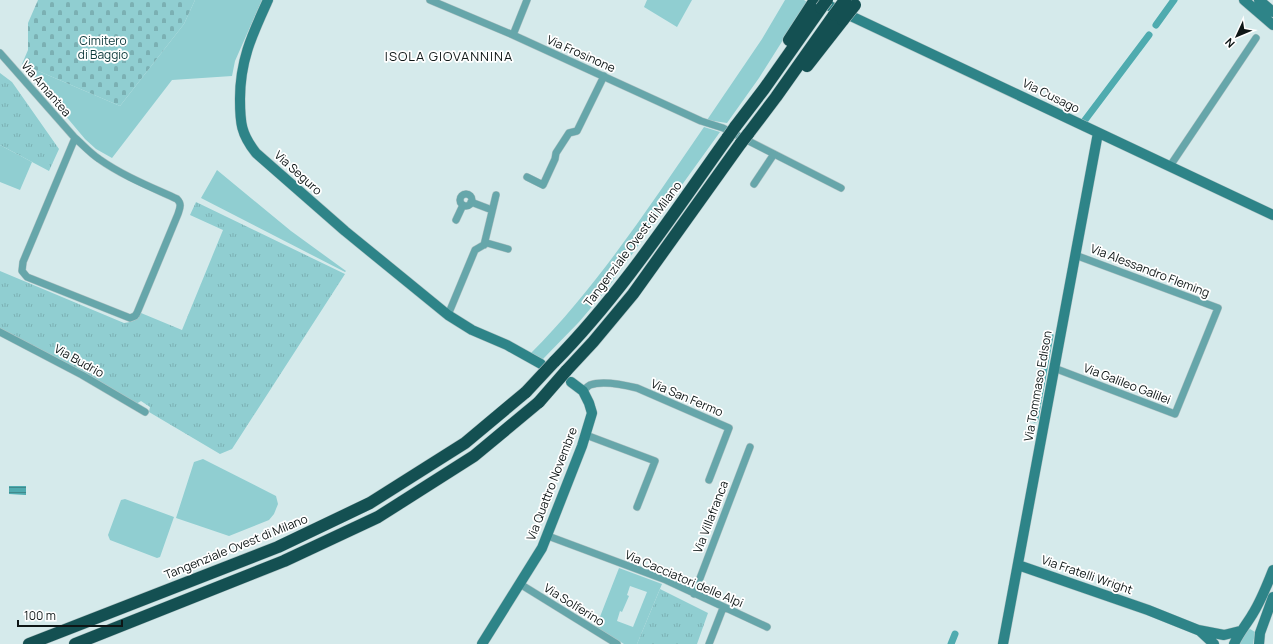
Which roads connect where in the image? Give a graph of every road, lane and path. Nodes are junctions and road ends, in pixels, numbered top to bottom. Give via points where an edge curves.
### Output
1 (268, 0) edge
2 (430, 0) edge
3 (527, 0) edge
4 (1244, 0) edge
5 (1259, 0) edge
6 (851, 1) edge
7 (819, 2) edge
8 (1273, 12) edge
9 (1273, 24) edge
10 (513, 35) junction
11 (1256, 38) dead end
12 (0, 54) edge
13 (604, 76) junction
14 (729, 130) junction
15 (1098, 133) junction
16 (75, 138) junction
17 (747, 140) junction
18 (774, 154) junction
19 (1170, 166) junction
20 (527, 177) dead end
21 (754, 184) dead end
22 (841, 188) dead end
23 (496, 195) dead end
24 (471, 202) junction
25 (463, 205) junction
26 (492, 210) junction
27 (1273, 215) edge
28 (456, 220) dead end
29 (484, 245) junction
30 (508, 249) dead end
31 (1075, 255) junction
32 (1218, 308) joint
33 (448, 315) junction
34 (0, 332) edge
35 (541, 364) dead end
36 (1054, 368) junction
37 (572, 382) dead end
38 (583, 391) junction
39 (145, 412) dead end
40 (586, 435) junction
41 (750, 447) dead end
42 (709, 480) dead end
43 (637, 508) dead end
44 (548, 536) junction
45 (1018, 565) junction
46 (1273, 570) edge
47 (520, 584) junction
48 (694, 594) junction
49 (1273, 597) edge
50 (723, 608) junction
51 (767, 627) dead end
52 (1243, 628) junction
53 (1198, 630) junction
54 (1260, 632) junction
55 (29, 644) edge
56 (76, 644) edge
57 (482, 644) edge
58 (617, 644) edge
59 (709, 644) edge
60 (1003, 644) edge
61 (1214, 644) edge
62 (1234, 644) edge
63 (1259, 644) edge

1 - 33 street, Via Seguro via 249,40 240,81 240,119 244,136 256,153 345,231
2 - 10 street, Via Frosinone
3 - 10 street
4 - 9 street
5 - 8 street
6 - 17 highway, bridge via 776,97
7 - 14 highway, Tangenziale Ovest di Milano via 764,89
7 - 15 street, Via Cusago
10 - 13 street, Via Frosinone
11 - 19 street
12 - 16 street, Via Amantea
13 - 14 street, Via Frosinone via 701,121
13 - 20 street via 577,131 569,133 556,153 543,185
14 - 17 street, Via Frosinone
14 - 55 highway, Tangenziale Ovest di Milano, bridge via 627,279 586,328 526,392 465,443 370,503 278,547
15 - 19 street, Via Cusago
15 - 31 street, Via Tommaso Edison
16 - 16 street, Via Amantea via 111,167 180,202 178,214 137,313 130,318 27,277 22,270 23,262
17 - 18 street
17 - 56 highway, bridge via 633,294 593,342 538,402 474,456 378,517 284,561
18 - 21 street
18 - 22 street
19 - 27 street, Via Cusago
23 - 26 street
24 - 25 street
24 - 25 street via 470,196 465,194 460,200
24 - 26 street
25 - 28 street
26 - 29 street
29 - 30 street
29 - 33 street via 475,250
31 - 32 street, Via Alessandro Fleming
31 - 36 street, Via Tommaso Edison
32 - 36 street, Via Galileo Galilei via 1175,414
33 - 35 street, Via Seguro via 472,330 507,345
34 - 39 street, Via Budrio
36 - 45 street, Via Tommaso Edison
37 - 38 street
38 - 40 street, Via Quattro Novembre via 592,413
38 - 42 street, Via San Fermo via 590,385 598,384 619,384 638,388 729,428
40 - 43 street via 655,461
40 - 44 street, Via Quattro Novembre
41 - 48 street, Via Villafranca
44 - 47 street, Via Quattro Novembre
44 - 48 street, Via Cacciatori delle Alpi via 666,580
45 - 53 street, Via Fratelli Wright
45 - 60 street, Via Tommaso Edison
46 - 52 street via 1260,600
47 - 57 street, Via Quattro Novembre
47 - 58 street, Via Solferino
48 - 50 street, Via Cacciatori delle Alpi
49 - 54 street
50 - 51 street, Via Cacciatori delle Alpi
50 - 59 street
52 - 53 street via 1224,634
52 - 54 street via 1249,624 1256,626
52 - 62 street
53 - 61 street
54 - 63 street

